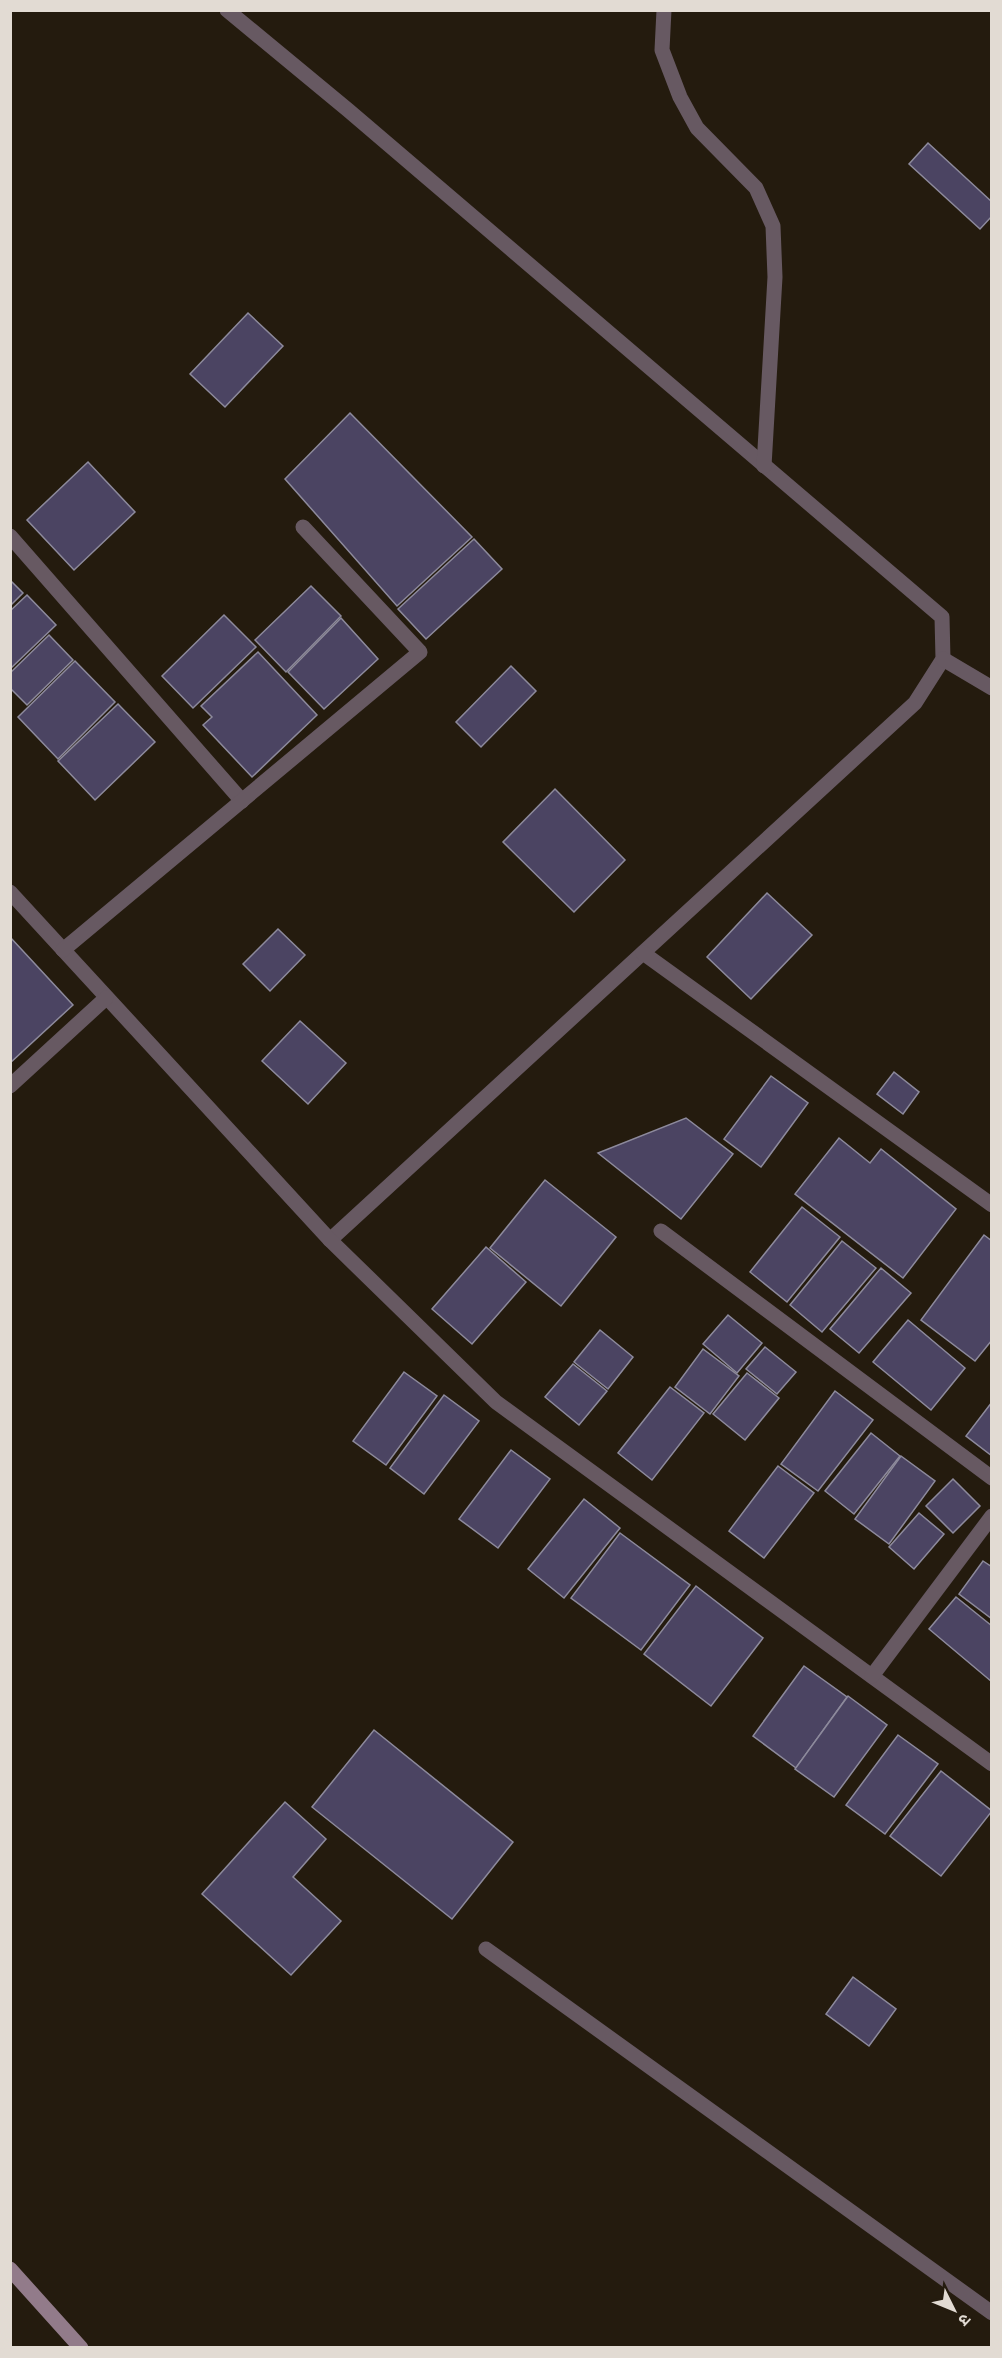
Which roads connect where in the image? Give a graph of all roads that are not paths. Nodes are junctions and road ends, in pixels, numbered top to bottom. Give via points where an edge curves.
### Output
1 (227, 10) edge
2 (664, 10) edge
3 (764, 466) junction
4 (303, 527) dead end
5 (10, 536) edge
6 (943, 659) junction
7 (992, 688) edge
8 (242, 801) junction
9 (10, 892) edge
10 (63, 950) junction
11 (643, 953) junction
12 (106, 998) junction
13 (10, 1086) edge
14 (992, 1205) edge
15 (661, 1231) dead end
16 (330, 1240) junction
17 (992, 1478) edge
18 (992, 1516) edge
19 (872, 1676) junction
20 (992, 1764) edge
21 (486, 1949) dead end
22 (10, 2269) edge
23 (992, 2313) edge
24 (81, 2348) edge

1 - 3 street
2 - 3 street via 662,50 680,97 697,128 756,188 773,226 775,277
3 - 6 street via 942,617
4 - 8 street via 420,652
5 - 8 street
6 - 7 street
6 - 11 street via 915,703
8 - 10 street
9 - 10 street
10 - 12 street
11 - 14 street
11 - 16 street
12 - 13 street
12 - 16 street
15 - 17 street
16 - 19 street via 496,1402
18 - 19 street
19 - 20 street
21 - 23 street
22 - 24 street

